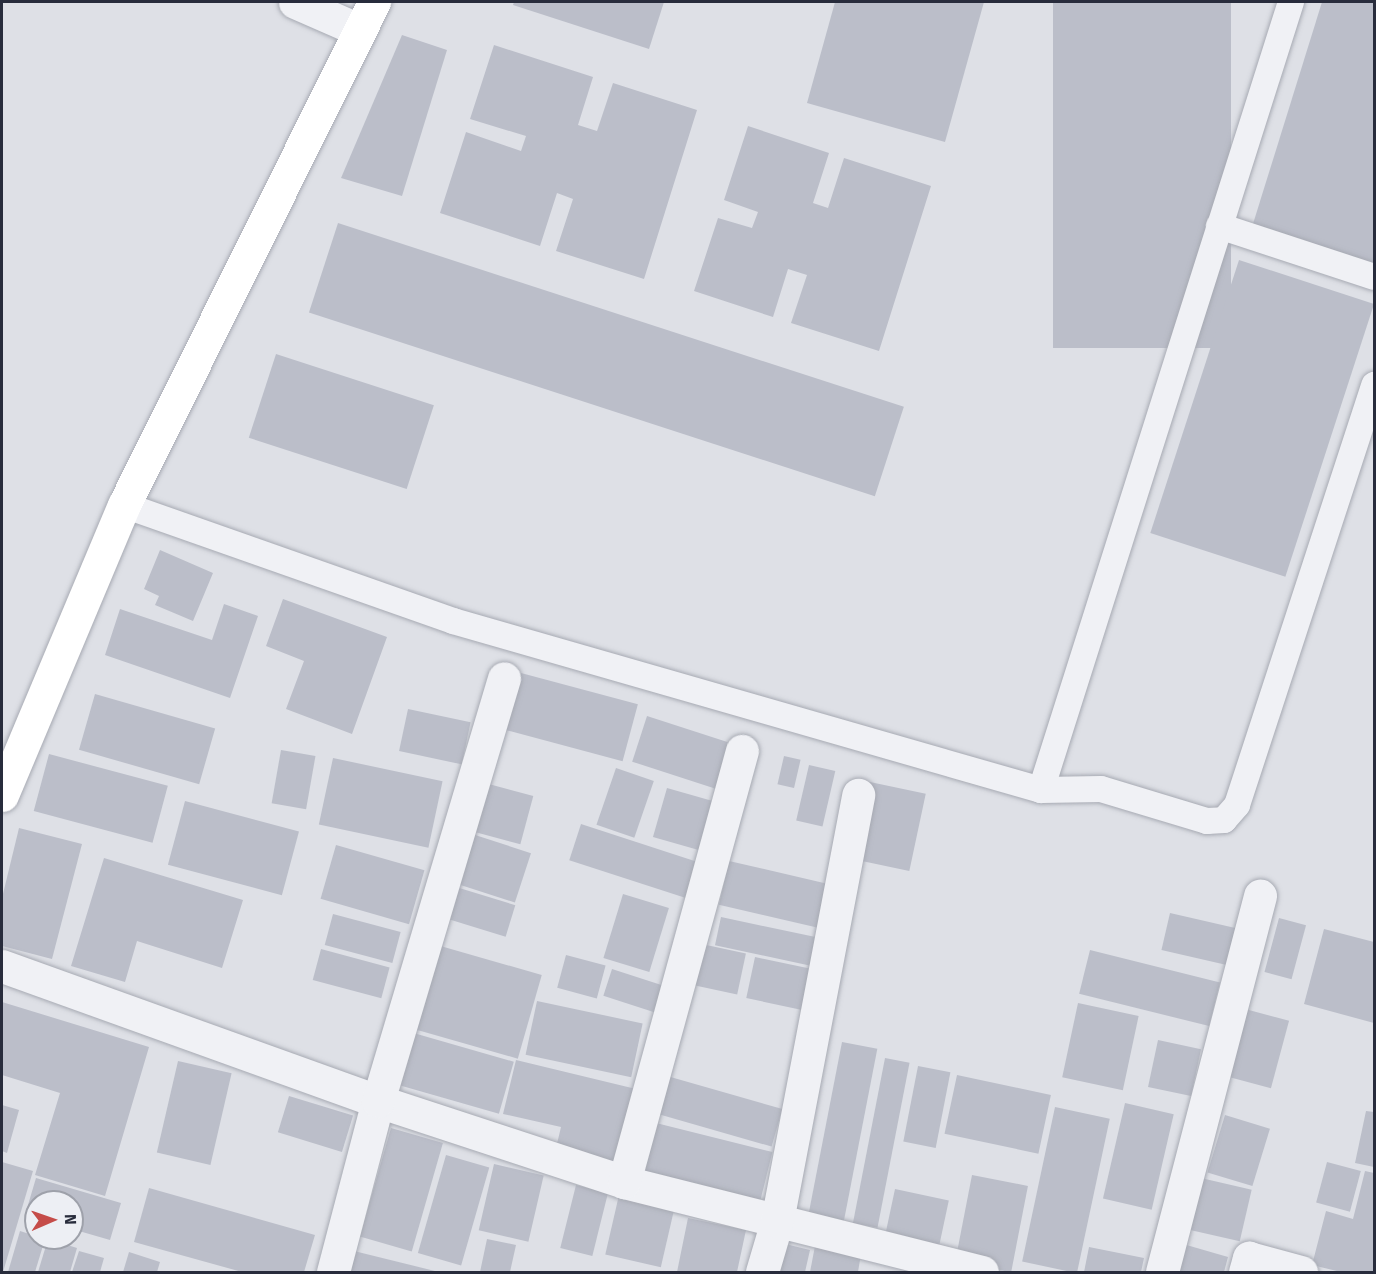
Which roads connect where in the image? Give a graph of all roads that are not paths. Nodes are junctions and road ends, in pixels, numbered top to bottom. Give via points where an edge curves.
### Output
1 (295, 2) edge
2 (374, 2) edge
3 (1291, 2) edge
4 (359, 30) junction
5 (1220, 226) junction
6 (1374, 277) edge
7 (1374, 385) edge
8 (124, 505) junction
9 (504, 678) dead end
10 (742, 751) dead end
11 (1041, 790) junction
12 (2, 795) edge
13 (858, 795) dead end
14 (1260, 896) dead end
15 (2, 966) edge
16 (378, 1101) junction
17 (624, 1182) junction
18 (777, 1221) junction
19 (333, 1272) edge
20 (762, 1272) edge
21 (982, 1272) edge
22 (1162, 1272) edge
23 (1245, 1272) edge
24 (1301, 1272) edge

1 - 4 street
2 - 4 street
3 - 5 lane
4 - 8 street
5 - 6 lane
5 - 11 lane
7 - 11 lane via 1237,805 1224,820 1207,821 1101,789
8 - 11 lane via 453,621
8 - 12 street
9 - 16 street
10 - 17 street
13 - 18 street
14 - 22 street
15 - 16 street
16 - 17 street
16 - 19 street
17 - 18 street
18 - 20 street
18 - 21 street
23 - 24 street via 1249,1258

